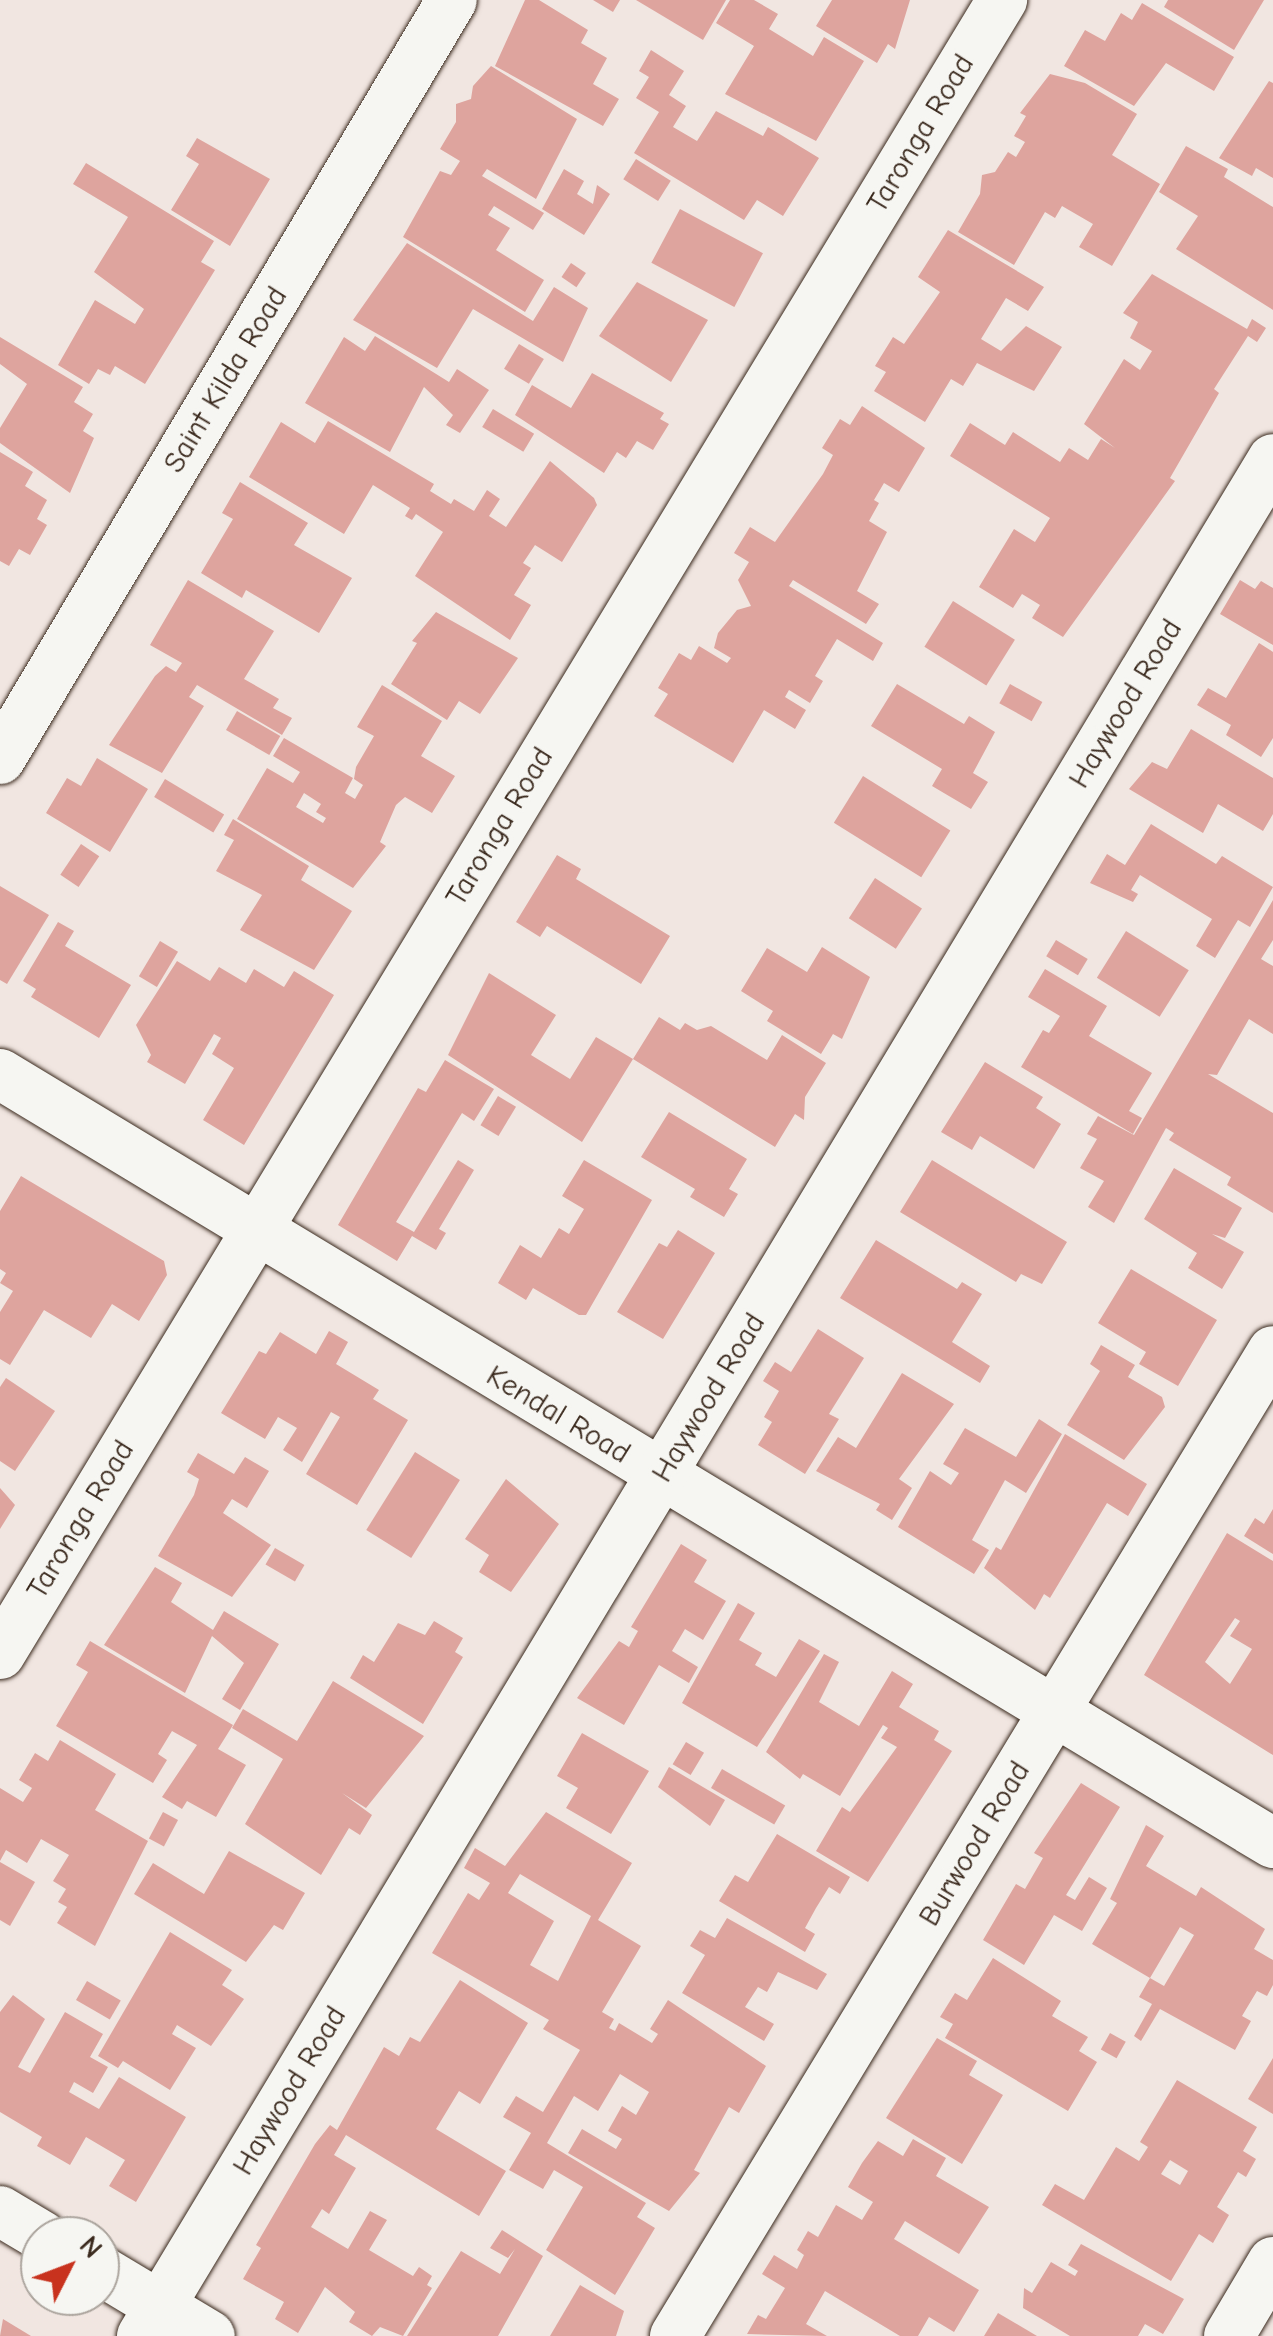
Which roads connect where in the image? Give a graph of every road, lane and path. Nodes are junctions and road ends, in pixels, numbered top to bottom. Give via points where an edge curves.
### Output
1 (452, 0) edge
2 (1002, 0) edge
3 (1273, 459) edge
4 (0, 760) edge
5 (0, 1074) edge
6 (255, 1230) junction
7 (1273, 1350) edge
8 (661, 1478) junction
9 (0, 1654) edge
10 (1056, 1710) junction
11 (1273, 1843) edge
12 (1273, 2262) edge
13 (120, 2290) edge
14 (151, 2321) edge
15 (210, 2336) edge
16 (675, 2336) edge
17 (1228, 2336) edge

1 - 4 street, Saint Kilda Road
2 - 6 street, Taronga Road
3 - 8 street, Haywood Road
5 - 6 street, Kendal Road
6 - 8 street, Kendal Road
6 - 9 street, Taronga Road
7 - 10 street, Burwood Road
8 - 10 street, Kendal Road
8 - 14 street, Haywood Road
10 - 11 street, Kendal Road
10 - 16 street, Burwood Road
12 - 17 street
13 - 14 street
14 - 15 street

